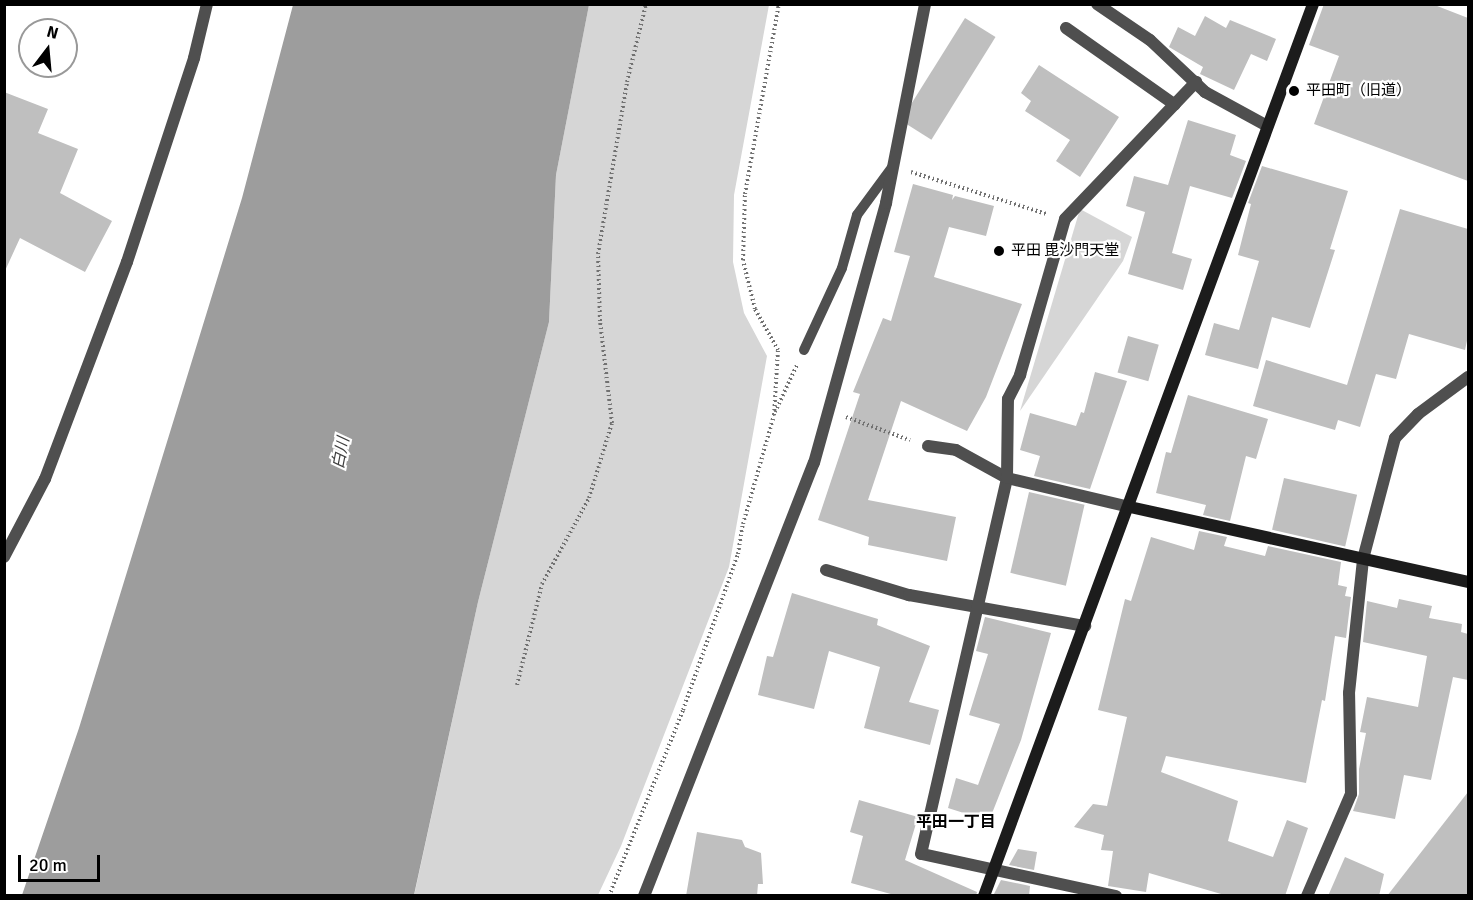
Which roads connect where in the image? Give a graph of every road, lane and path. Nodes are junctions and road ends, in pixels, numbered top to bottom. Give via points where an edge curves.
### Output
1 (207, 4) edge
2 (646, 4) edge
3 (779, 4) edge
4 (925, 4) edge
5 (1097, 4) edge
6 (1313, 4) edge
7 (1066, 28) dead end
8 (1196, 82) junction
9 (1175, 105) junction
10 (1267, 126) junction
11 (893, 166) junction
12 (1065, 219) junction
13 (778, 350) junction
14 (804, 350) junction
15 (1468, 377) edge
16 (774, 415) junction
17 (857, 421) dead end
18 (928, 446) joint
19 (1006, 478) junction
20 (1130, 507) junction
21 (4, 557) edge
22 (1363, 559) junction
23 (826, 570) dead end
24 (1468, 582) edge
25 (978, 607) junction
26 (1085, 626) junction
27 (517, 685) dead end
28 (993, 872) junction
29 (609, 896) edge
30 (644, 896) edge
31 (984, 896) edge
32 (1116, 896) edge
33 (1307, 896) edge

1 - 21 street via 194,58 127,262 45,479
2 - 27 path via 627,82 598,254 600,321 612,423 589,498 542,584
3 - 13 path via 745,194 743,260 754,309
4 - 11 street
5 - 8 street via 1150,40
6 - 10 street
7 - 9 street
8 - 9 street
8 - 10 street via 1205,92
9 - 12 street
10 - 20 street
11 - 12 path
11 - 14 lane via 857,215 842,268
11 - 30 street via 814,463
12 - 19 street via 1020,375 1008,399
13 - 14 path
13 - 16 path
14 - 16 path
15 - 22 street via 1418,414 1395,438
16 - 29 path via 738,554 683,710
17 - 18 path
18 - 19 street via 956,450
19 - 20 street
19 - 25 street
20 - 22 street
20 - 26 street
22 - 24 street
22 - 33 street via 1349,693 1351,794
23 - 25 street via 909,595
25 - 26 street
25 - 28 street via 921,854
26 - 28 street
28 - 31 street
28 - 32 street

